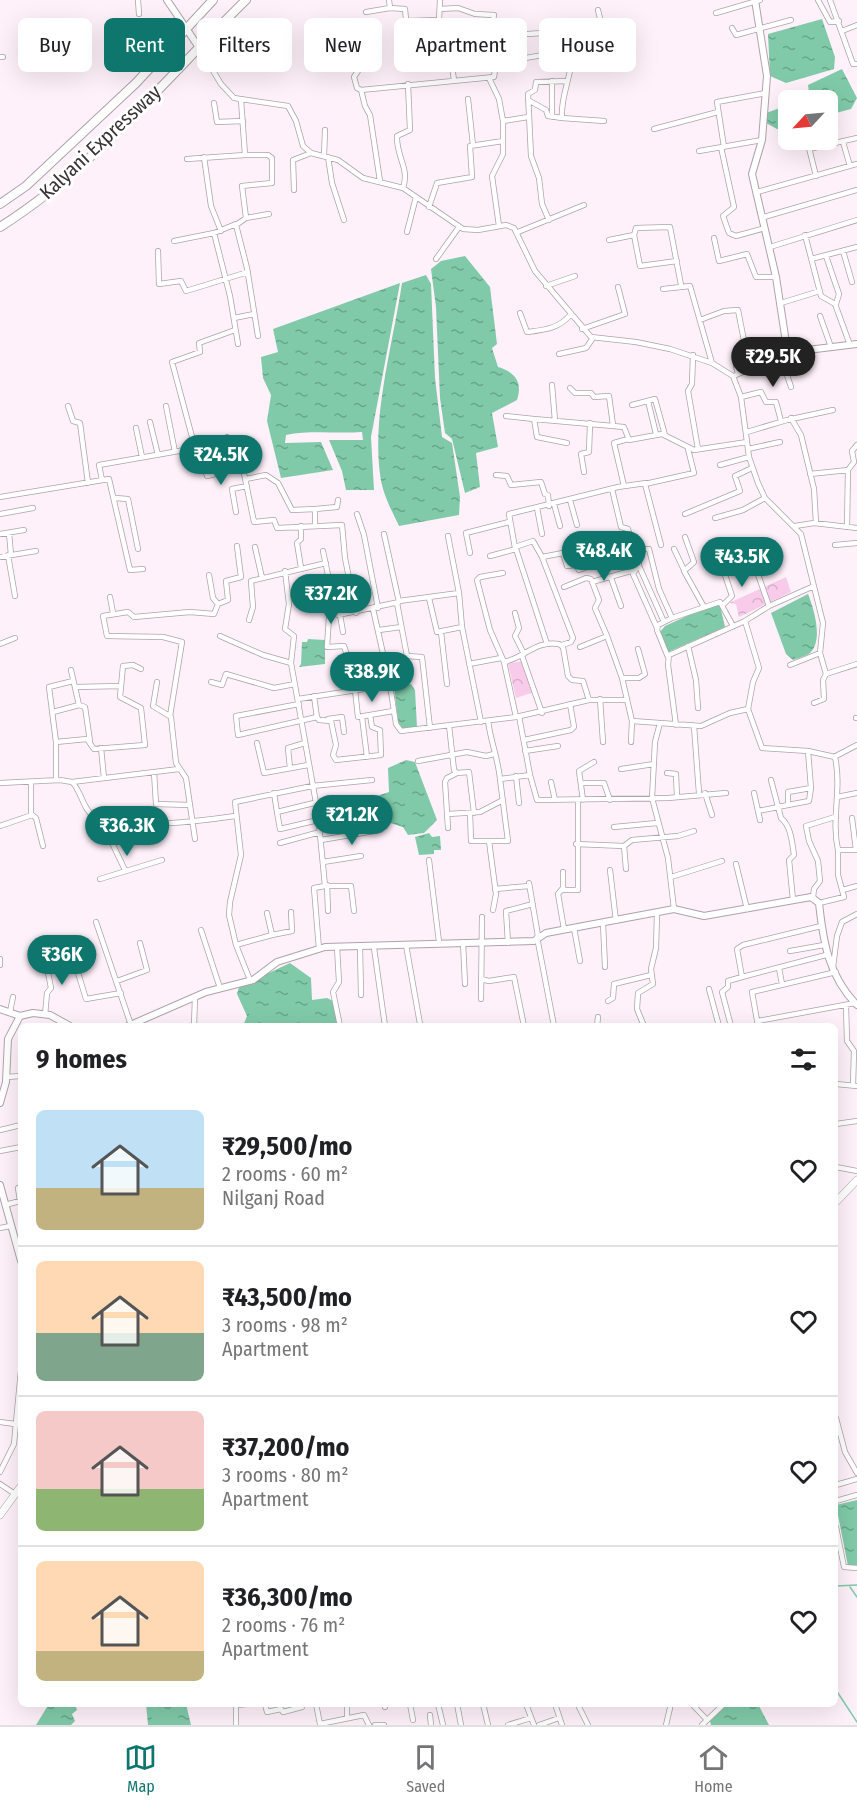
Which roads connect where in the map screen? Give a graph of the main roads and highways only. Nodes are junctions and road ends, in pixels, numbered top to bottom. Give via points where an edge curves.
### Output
1 (213, 0) edge
2 (246, 0) edge
3 (0, 204) edge
4 (0, 227) edge
5 (857, 1180) edge
6 (838, 1200) edge
7 (18, 1490) edge
8 (0, 1515) edge

1 - 3 highway, Kalyani Expressway via 136,83 17,193
2 - 4 highway, Kalyani Expressway via 85,160
5 - 6 main road
7 - 8 main road

